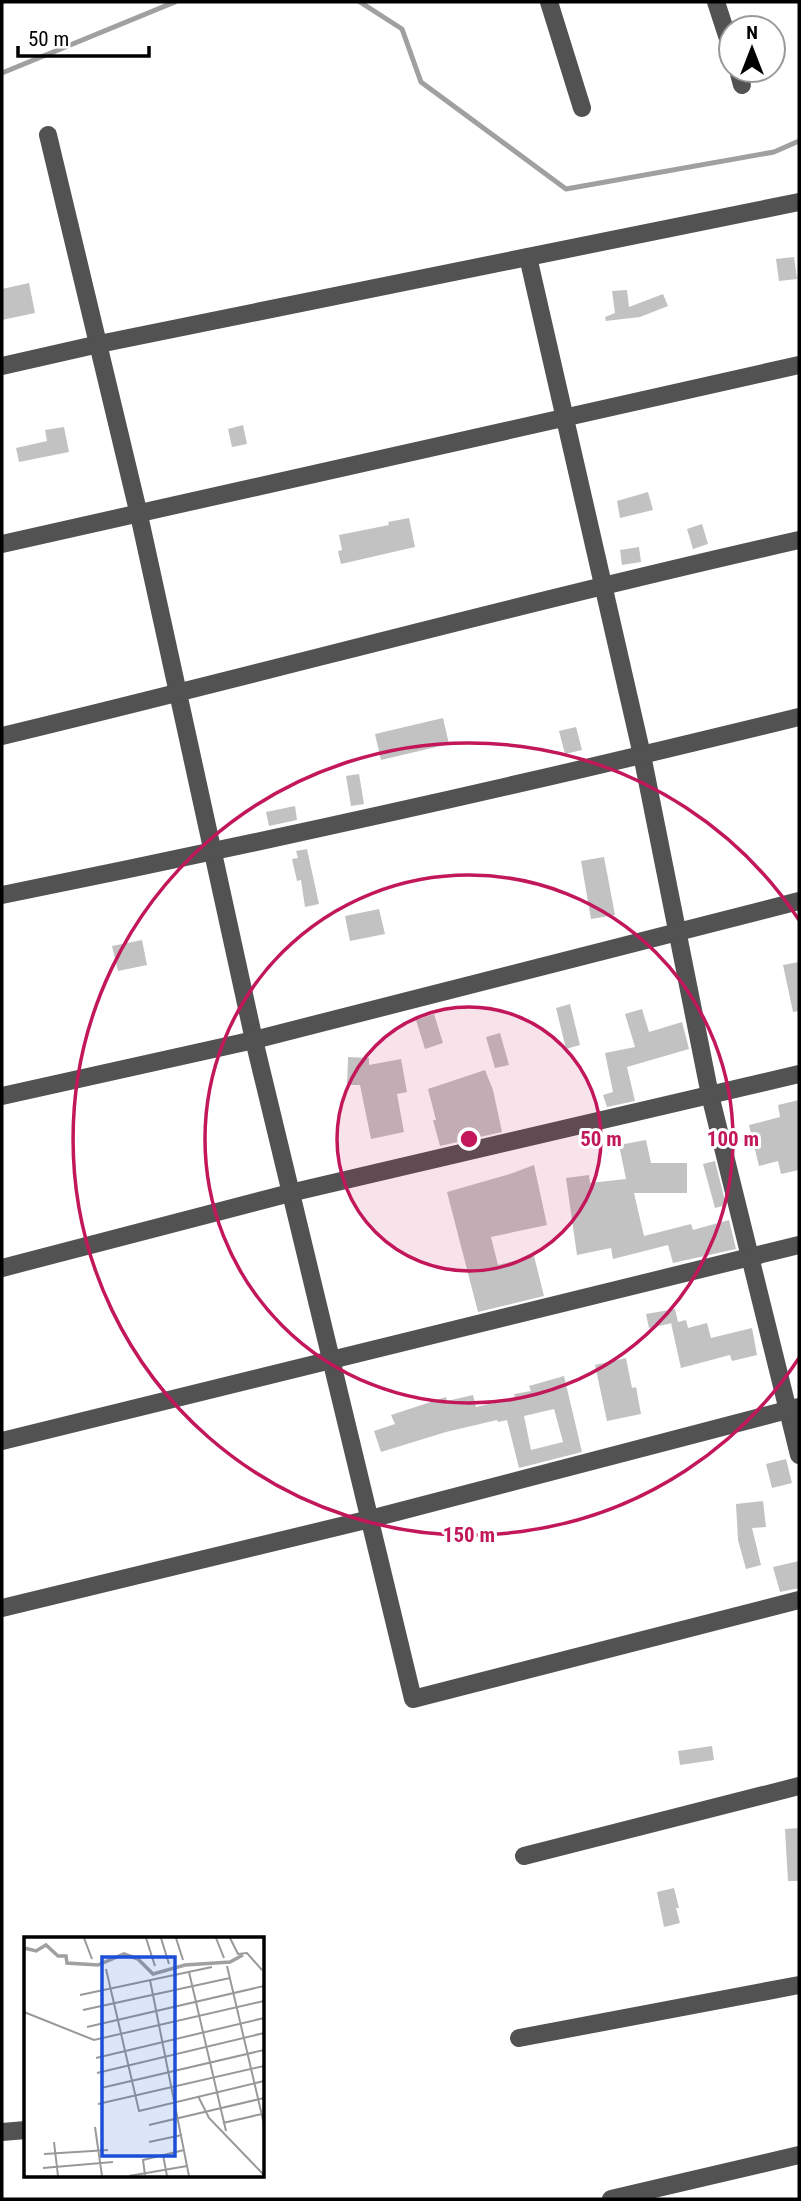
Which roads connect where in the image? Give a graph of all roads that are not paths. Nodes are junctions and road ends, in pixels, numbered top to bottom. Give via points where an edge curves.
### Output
1 (549, 2) edge
2 (582, 108) dead end
3 (48, 135) dead end
4 (799, 202) edge
5 (528, 257) junction
6 (99, 344) junction
7 (799, 365) edge
8 (2, 366) edge
9 (564, 418) junction
10 (139, 515) junction
11 (799, 540) edge
12 (2, 544) edge
13 (604, 585) junction
14 (178, 694) junction
15 (799, 717) edge
16 (2, 736) edge
17 (642, 755) junction
18 (213, 852) junction
19 (2, 895) edge
20 (799, 901) edge
21 (678, 930) junction
22 (254, 1040) junction
23 (799, 1074) edge
24 (710, 1095) junction
25 (2, 1096) edge
26 (290, 1193) junction
27 (799, 1245) edge
28 (749, 1256) junction
29 (2, 1268) edge
30 (331, 1361) junction
31 (794, 1408) edge
32 (2, 1441) edge
33 (799, 1455) edge
34 (370, 1519) junction
35 (799, 1600) edge
36 (2, 1608) edge
37 (799, 1786) edge
38 (524, 1856) dead end
39 (799, 1984) edge
40 (519, 2038) dead end
41 (24, 2130) edge
42 (2, 2132) edge
43 (799, 2155) edge
44 (672, 2192) edge
45 (611, 2199) edge

1 - 2 street
3 - 6 street
4 - 5 street
5 - 6 street
5 - 9 street
6 - 8 street
6 - 10 street
7 - 9 street
9 - 10 street
9 - 13 street
10 - 12 street
10 - 14 street
11 - 13 street
13 - 14 street
13 - 17 street
14 - 16 street
14 - 18 street
15 - 17 street
17 - 18 street
17 - 21 street
18 - 19 street
18 - 22 street
20 - 21 street
21 - 22 street
21 - 24 street
22 - 25 street
22 - 26 street
23 - 24 street
24 - 26 street
24 - 28 street
26 - 29 street
26 - 30 street
27 - 28 street
28 - 30 street
28 - 31 street
30 - 32 street
30 - 34 street
31 - 33 street
31 - 34 street
34 - 35 street via 413,1699
34 - 36 street
37 - 38 street
39 - 40 street
41 - 42 street
43 - 44 street
44 - 45 street

